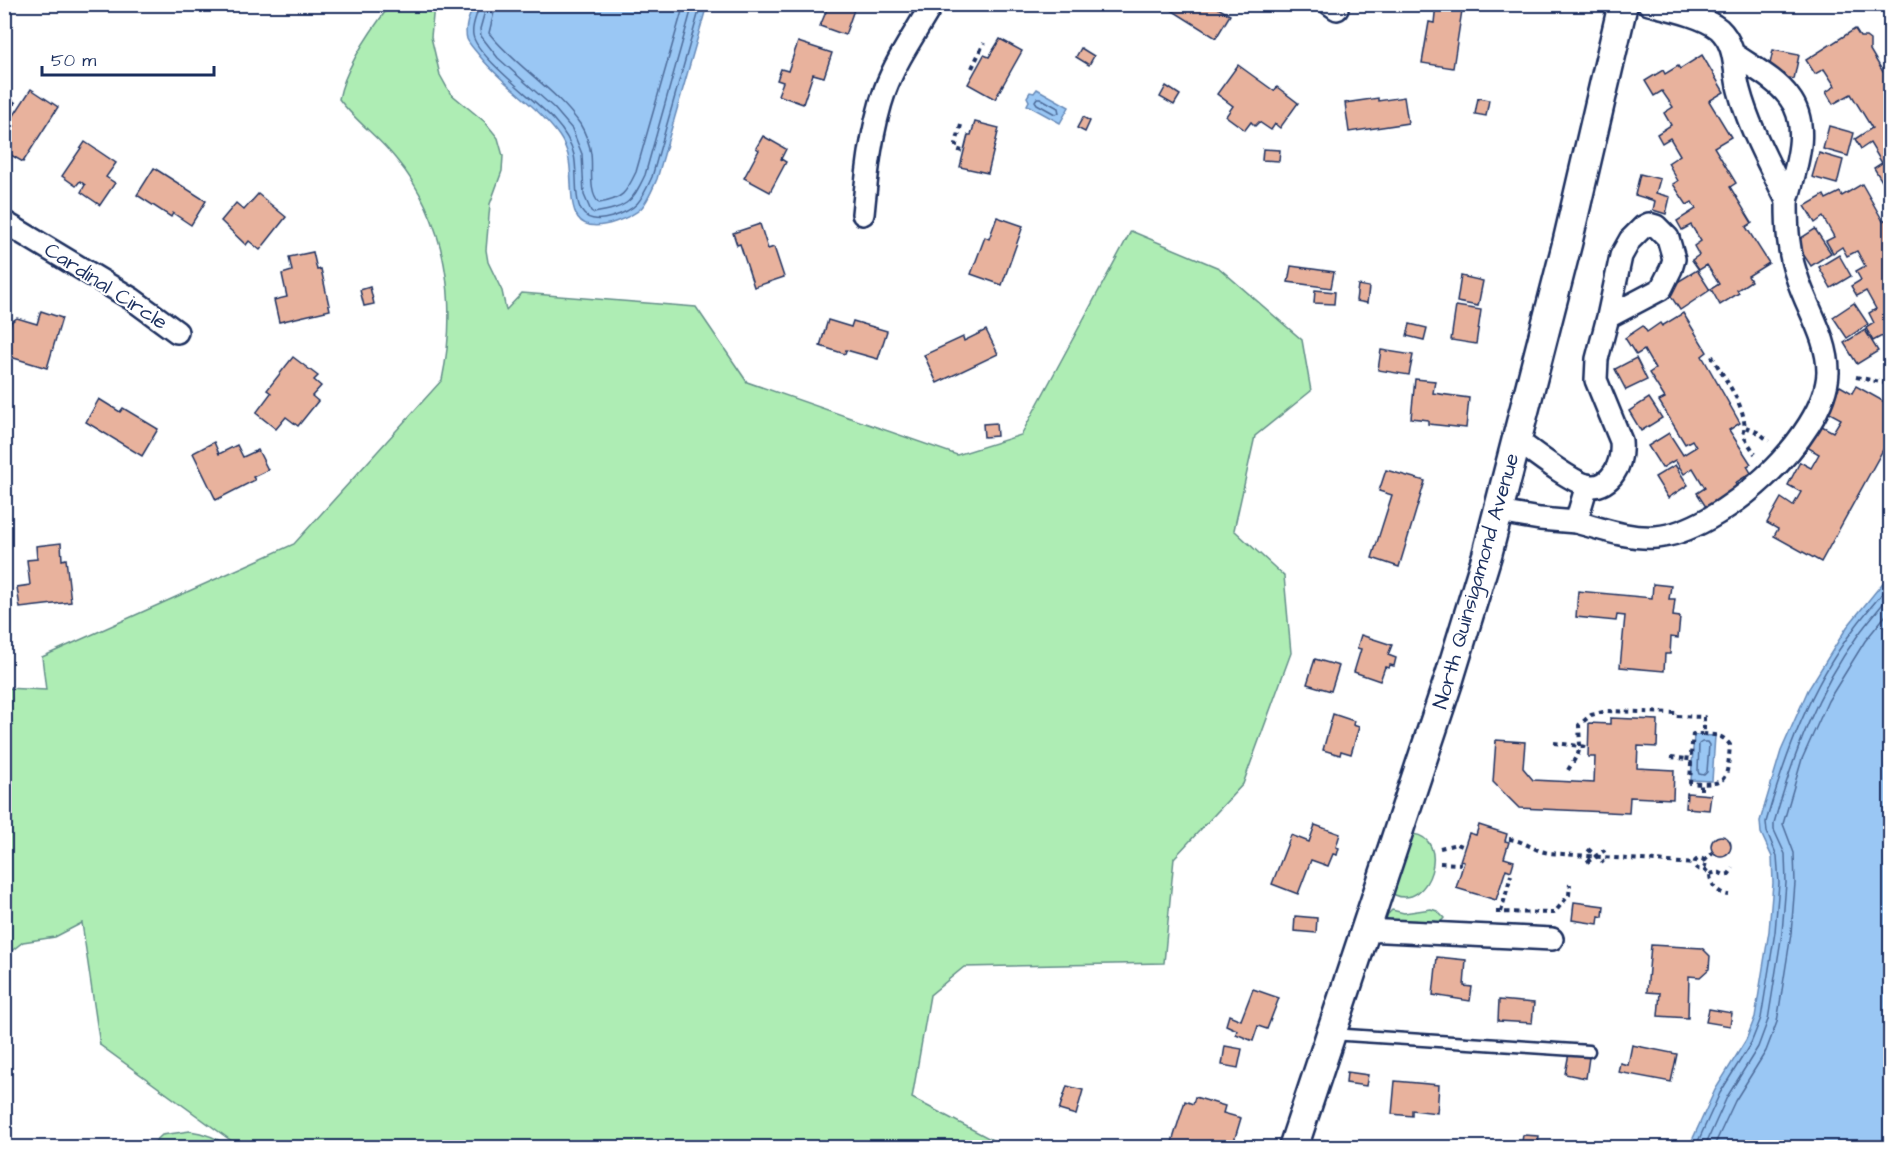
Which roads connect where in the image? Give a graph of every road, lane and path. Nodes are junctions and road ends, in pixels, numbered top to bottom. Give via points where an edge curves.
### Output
1 (932, 4) edge
2 (1623, 4) edge
3 (1649, 4) edge
4 (984, 43) dead end
5 (1734, 54) junction
6 (972, 68) dead end
7 (4, 98) edge
8 (19, 106) dead end
9 (961, 125) dead end
10 (962, 151) dead end
11 (1787, 201) junction
12 (863, 214) dead end
13 (4, 222) edge
14 (1608, 317) dead end
15 (177, 332) dead end
16 (1712, 356) dead end
17 (1856, 377) dead end
18 (1890, 384) edge
19 (1746, 427) junction
20 (1518, 441) junction
21 (1755, 454) dead end
22 (1786, 455) junction
23 (1587, 485) junction
24 (1499, 512) junction
25 (1576, 522) junction
26 (1704, 734) junction
27 (1554, 743) dead end
28 (1580, 746) junction
29 (1588, 747) dead end
30 (1671, 757) dead end
31 (1687, 759) junction
32 (1568, 770) dead end
33 (1701, 784) junction
34 (1701, 790) dead end
35 (1509, 838) dead end
36 (1465, 847) dead end
37 (1440, 848) dead end
38 (1588, 849) dead end
39 (1605, 850) dead end
40 (1713, 853) dead end
41 (1596, 856) junction
42 (1704, 861) junction
43 (1587, 862) dead end
44 (1440, 863) dead end
45 (1604, 863) dead end
46 (1461, 864) dead end
47 (1695, 864) junction
48 (1733, 868) dead end
49 (1704, 869) junction
50 (1710, 874) junction
51 (1511, 875) dead end
52 (1570, 884) dead end
53 (1729, 895) dead end
54 (1364, 930) junction
55 (1552, 939) dead end
56 (1331, 1034) junction
57 (1589, 1051) dead end
58 (1293, 1148) edge

1 - 12 street via 885,89 870,154
2 - 20 main road, North Quinsigamond Avenue
3 - 5 street via 1708,23 1719,30
4 - 6 path
5 - 11 street via 1739,89
5 - 11 street via 1787,94 1796,110 1799,157
7 - 8 path
9 - 10 path via 956,149
11 - 22 street via 1790,255 1827,351 1828,375 1818,409
13 - 15 street, Cardinal Circle via 132,299
14 - 23 street via 1596,359 1596,380 1622,452 1612,476 1599,484
16 - 19 path via 1739,405
17 - 18 path
19 - 21 path via 1743,435
19 - 22 path via 1760,433
20 - 23 street
20 - 24 main road, North Quinsigamond Avenue
22 - 25 street via 1742,497 1682,530 1658,537 1631,536
23 - 25 street
24 - 25 street
24 - 54 main road, North Quinsigamond Avenue via 1449,679
26 - 28 path via 1704,717 1617,710 1591,716 1580,725
26 - 31 path via 1693,734
26 - 33 path via 1719,735 1730,745 1728,773 1721,782
27 - 28 path
28 - 29 path
28 - 32 path
30 - 31 path
31 - 33 path via 1691,763 1690,783
33 - 34 path
35 - 41 path via 1539,851
36 - 37 path via 1457,844
38 - 41 path
39 - 41 path
40 - 42 path
41 - 43 path
41 - 45 path
41 - 47 path
42 - 47 path via 1698,859
42 - 49 path
44 - 46 path
47 - 49 path
48 - 50 path via 1729,874
49 - 50 path
50 - 53 path via 1718,890
51 - 52 path via 1498,912 1554,913 1569,895
54 - 55 street
54 - 56 main road, North Quinsigamond Avenue
56 - 57 lane
56 - 58 main road, North Quinsigamond Avenue

